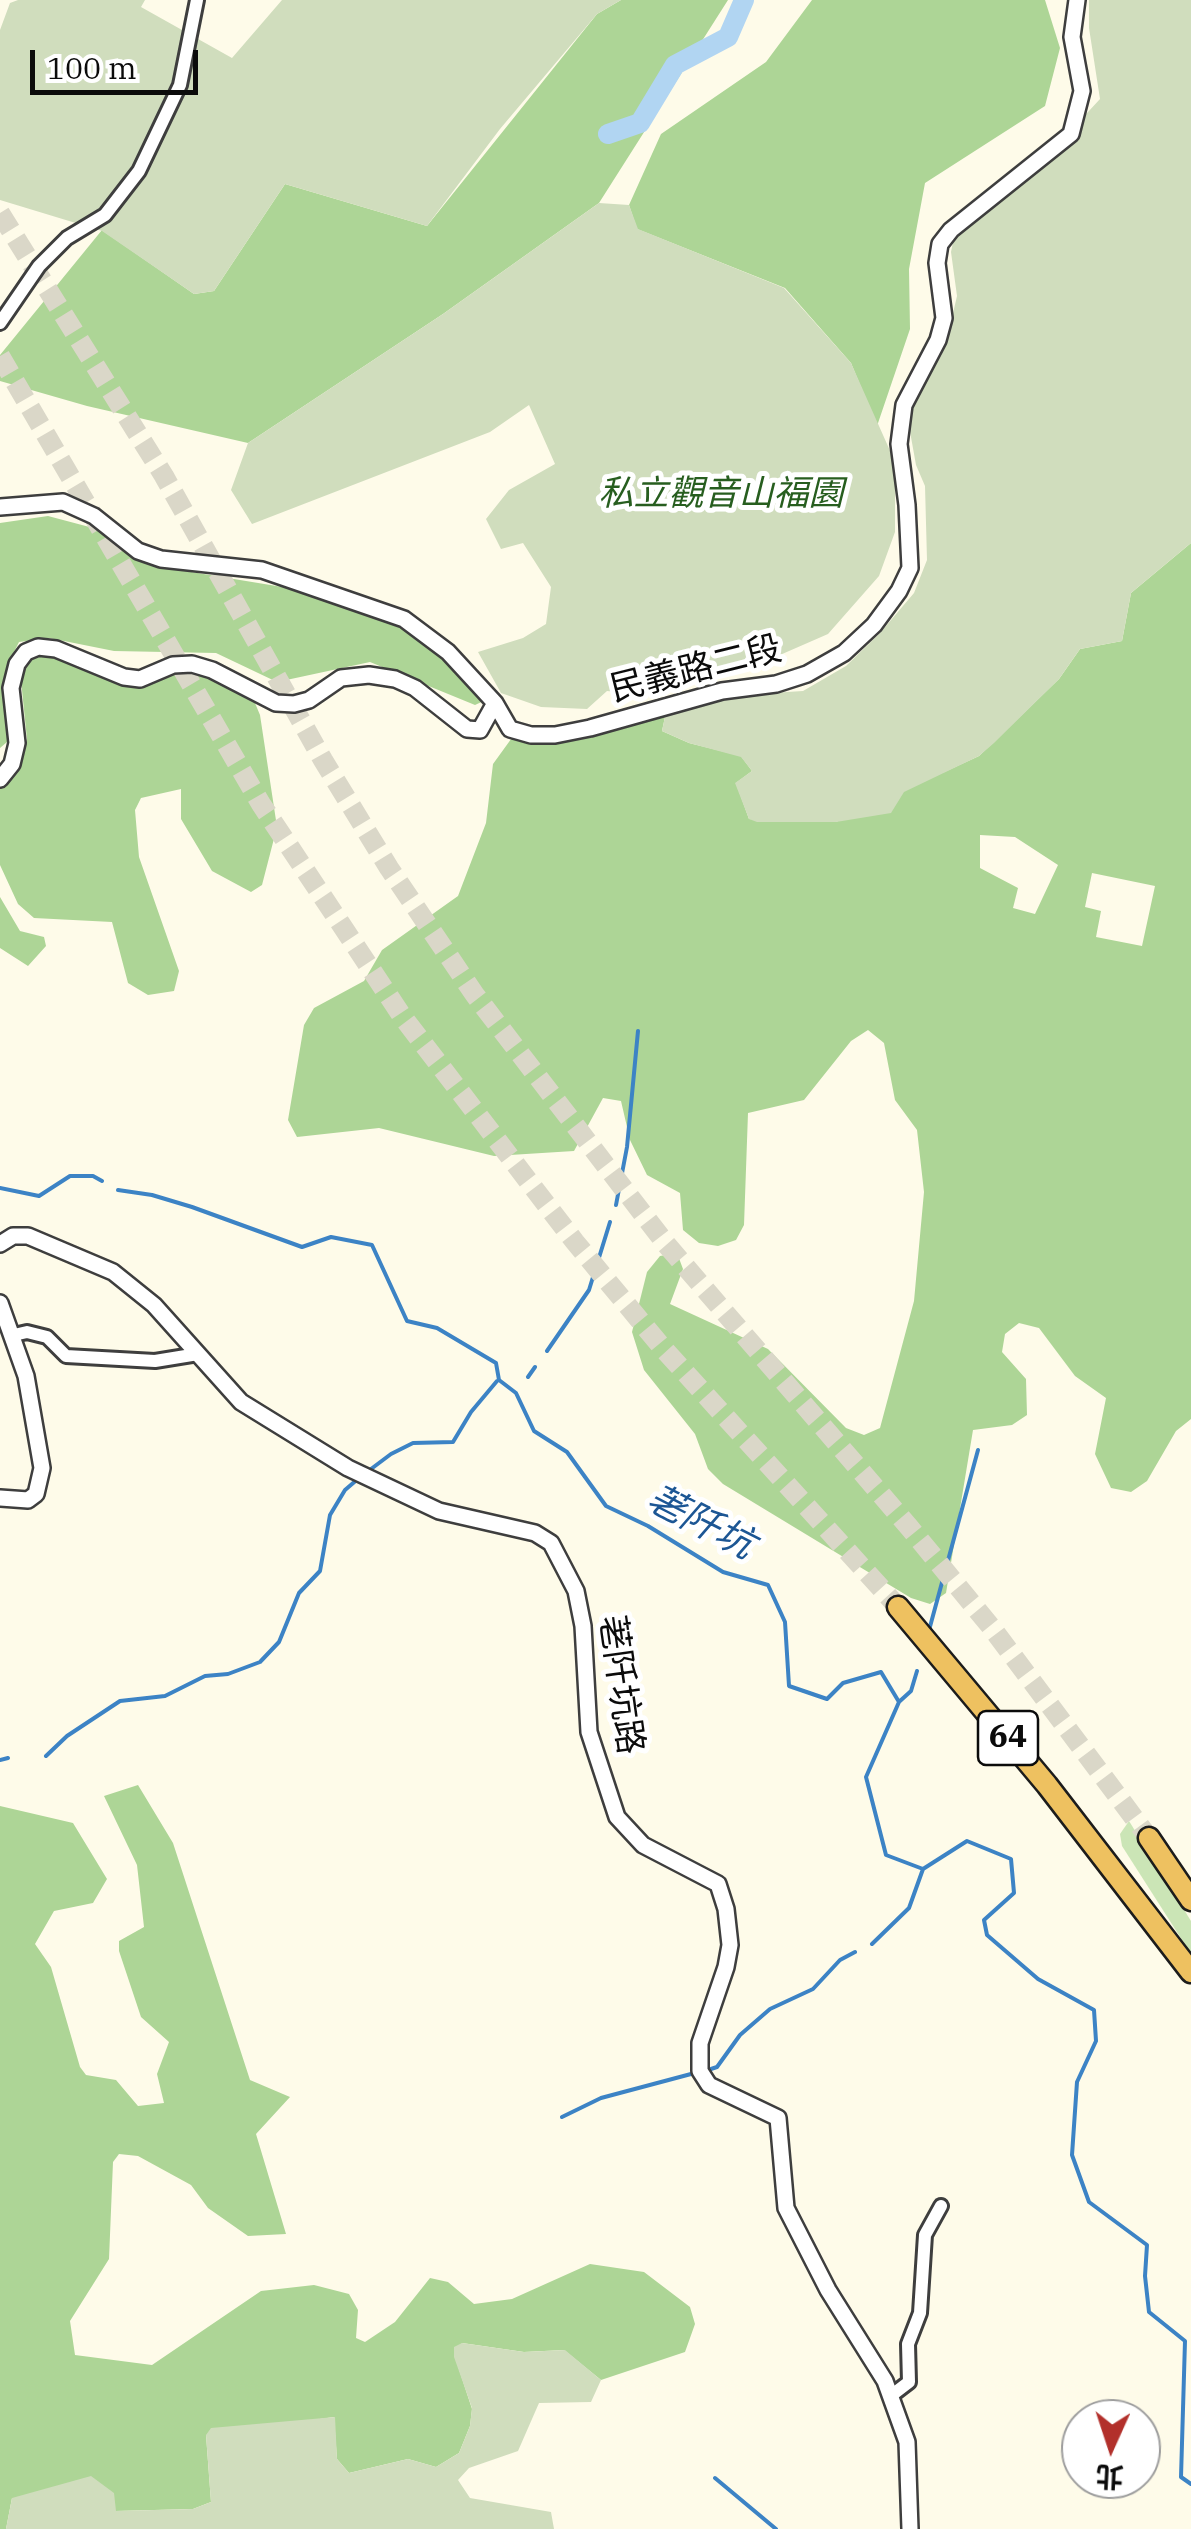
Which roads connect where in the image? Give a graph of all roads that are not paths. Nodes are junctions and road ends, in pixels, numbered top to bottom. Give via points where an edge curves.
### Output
1 (197, 0) edge
2 (1077, 0) edge
3 (0, 322) edge
4 (0, 507) edge
5 (495, 703) junction
6 (0, 779) edge
7 (0, 1244) edge
8 (0, 1304) edge
9 (14, 1336) junction
10 (198, 1354) junction
11 (0, 1498) edge
12 (898, 1607) tunnel mouth
13 (1149, 1838) tunnel mouth
14 (1191, 1900) edge
15 (1191, 1972) edge
16 (941, 2206) dead end
17 (892, 2395) junction
18 (910, 2529) edge

1 - 3 street via 180,85 139,172 105,214 38,266
2 - 5 street, 民義路二段 via 1072,37 1082,91 1071,134 940,244 944,318 904,405 898,444 910,568 874,626 807,674 590,728 531,734 510,728
4 - 5 street, 民義路二段 via 63,502 161,559 262,570 404,619 448,652
5 - 6 street via 480,730 467,729 396,680 341,678 308,700 276,703 192,664 140,679 38,647 17,664 11,688 17,743
7 - 10 street, 荖阡坑路 via 28,1236 113,1272
8 - 9 street
9 - 10 street via 47,1337 66,1356 155,1362
9 - 11 street via 42,1468 28,1500
10 - 17 street, 荖阡坑路 via 241,1402 366,1476 440,1511 551,1543 576,1591 589,1732 618,1817 643,1845 718,1884 726,1909 730,1944 700,2042 700,2071 709,2085 778,2118 786,2208
12 - 15 highway, 64
13 - 14 highway
16 - 17 street via 924,2235 908,2382
17 - 18 street, 荖阡坑路 via 907,2442

